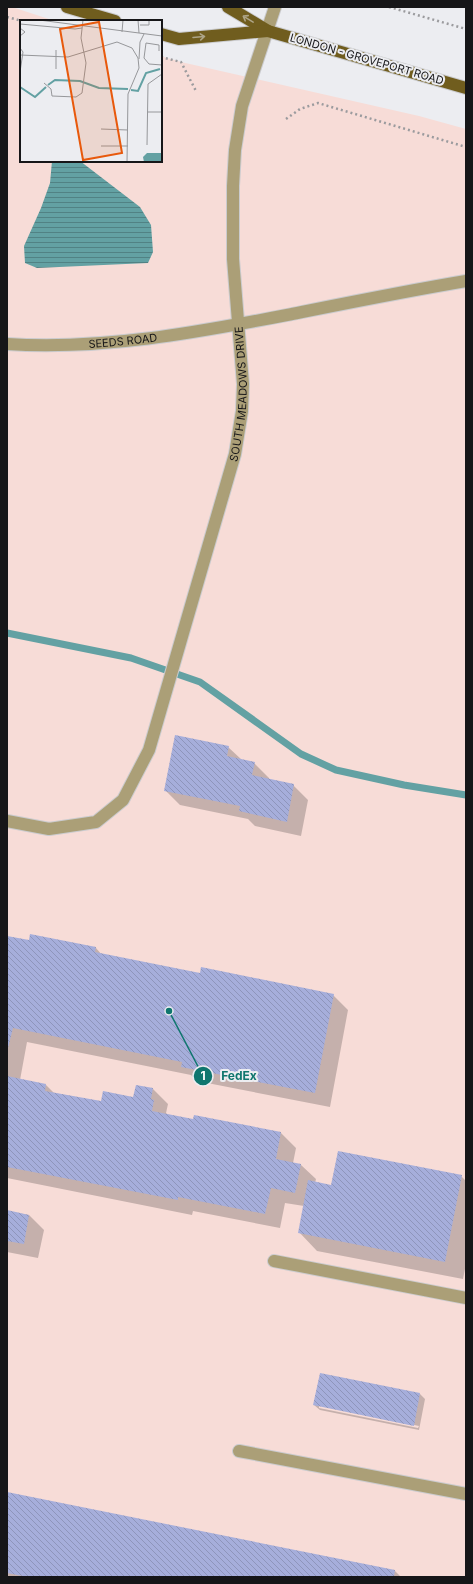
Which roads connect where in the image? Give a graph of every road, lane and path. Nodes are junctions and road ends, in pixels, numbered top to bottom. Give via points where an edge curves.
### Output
1 (67, 7) edge
2 (228, 7) edge
3 (275, 7) edge
4 (389, 7) edge
5 (7, 17) edge
6 (20, 20) edge
7 (112, 20) edge
8 (466, 29) edge
9 (268, 31) junction
10 (162, 34) edge
11 (162, 57) edge
12 (466, 88) edge
13 (196, 92) dead end
14 (286, 119) dead end
15 (466, 147) edge
16 (466, 281) edge
17 (238, 325) junction
18 (7, 344) edge
19 (7, 821) edge
20 (274, 1262) dead end
21 (466, 1298) edge
22 (239, 1452) dead end
23 (466, 1494) edge

1 - 7 main road
9 -> 2 main road, LONDON - GROVEPORT ROAD
3 - 9 street, SOUTH MEADOWS DRIVE
4 - 8 path
5 - 6 path
10 -> 9 main road, LONDON - GROVEPORT ROAD via 179,39
9 - 12 main road, LONDON - GROVEPORT ROAD
9 - 17 street, SOUTH MEADOWS DRIVE via 242,106 235,150 233,259
11 - 13 path via 181,62
14 - 15 path via 300,109 318,103
16 - 17 street, SEEDS ROAD
17 - 18 street, SEEDS ROAD via 102,344
17 - 19 street, SOUTH MEADOWS DRIVE via 243,384 242,411 235,454 149,750 123,800 96,822 49,828
20 - 21 street
22 - 23 street

